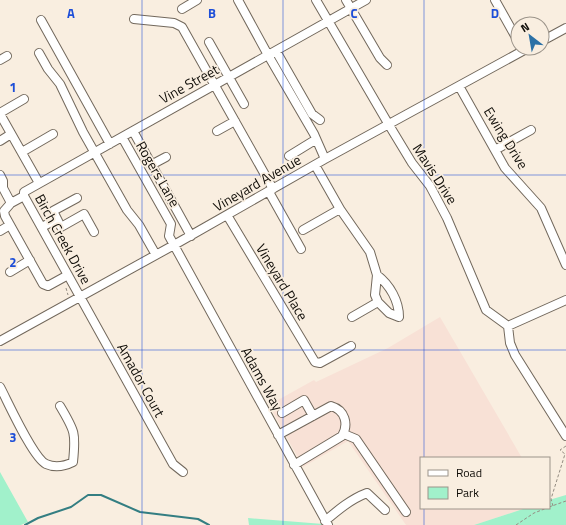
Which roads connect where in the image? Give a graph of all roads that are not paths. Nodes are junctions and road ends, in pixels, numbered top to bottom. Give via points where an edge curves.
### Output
1 (198, 0) edge
2 (238, 0) edge
3 (316, 0) edge
4 (346, 0) edge
5 (366, 0) edge
6 (495, 0) edge
7 (182, 9) dead end
8 (350, 9) junction
9 (134, 19) dead end
10 (41, 20) dead end
11 (328, 21) junction
12 (510, 27) edge
13 (566, 28) edge
14 (550, 37) edge
15 (209, 42) dead end
16 (276, 51) junction
17 (39, 53) dead end
18 (268, 55) junction
19 (512, 56) edge
20 (387, 65) dead end
21 (228, 77) junction
22 (215, 85) junction
23 (459, 86) junction
24 (24, 99) dead end
25 (244, 104) dead end
26 (0, 113) edge
27 (320, 120) dead end
28 (235, 121) junction
29 (389, 125) junction
30 (531, 130) dead end
31 (133, 131) junction
32 (217, 131) dead end
33 (11, 134) junction
34 (53, 134) dead end
35 (122, 137) junction
36 (315, 140) junction
37 (0, 141) edge
38 (110, 144) junction
39 (496, 150) junction
40 (22, 152) junction
41 (94, 152) junction
42 (166, 156) dead end
43 (289, 156) dead end
44 (325, 159) junction
45 (152, 165) junction
46 (314, 165) junction
47 (0, 175) edge
48 (39, 183) junction
49 (1, 189) edge
50 (271, 191) junction
51 (24, 194) junction
52 (76, 198) dead end
53 (10, 204) junction
54 (340, 209) junction
55 (227, 215) junction
56 (57, 219) junction
57 (10, 225) junction
58 (42, 227) junction
59 (303, 230) dead end
60 (0, 231) edge
61 (94, 232) dead end
62 (191, 236) junction
63 (174, 245) junction
64 (301, 250) dead end
65 (156, 255) junction
66 (30, 260) junction
67 (566, 265) edge
68 (10, 272) dead end
69 (68, 275) junction
70 (377, 275) junction
71 (80, 298) junction
72 (566, 300) edge
73 (378, 302) junction
74 (352, 317) dead end
75 (508, 326) junction
76 (0, 341) edge
77 (352, 346) dead end
78 (0, 387) edge
79 (60, 406) dead end
80 (282, 413) dead end
81 (313, 416) junction
82 (344, 434) junction
83 (278, 436) junction
84 (566, 436) edge
85 (294, 464) junction
86 (183, 472) dead end
87 (385, 510) dead end
88 (406, 512) dead end
89 (326, 523) edge

1 - 7 street
2 - 18 street
3 - 11 street, Mavis Drive
4 - 8 street
5 - 8 street, Vine Street
6 - 12 street
8 - 11 street, Vine Street
8 - 20 street
9 - 22 street via 179,25
10 - 38 street
11 - 16 street, Vine Street
11 - 29 street, Mavis Drive
13 - 14 street
15 - 21 street
16 - 18 street, Vine Street
16 - 27 street via 312,114
17 - 41 street via 60,84
18 - 21 street, Vine Street
18 - 36 street via 314,134
19 - 23 street, Vineyard Avenue
21 - 22 street, Vine Street
21 - 25 street
22 - 28 street
22 - 31 street, Vine Street
23 - 29 street, Vineyard Avenue
23 - 39 street, Ewing Drive
24 - 26 street
26 - 33 street
28 - 32 street
28 - 50 street
29 - 44 street, Vineyard Avenue
29 - 75 street, Mavis Drive via 448,218 486,310
30 - 39 street
31 - 35 street, Vine Street
31 - 45 street
33 - 37 street
33 - 40 street
34 - 40 street
35 - 38 street, Vine Street
35 - 63 street, Rogers Lane via 171,224 169,236
36 - 43 street
36 - 44 street
38 - 41 street, Vine Street
39 - 67 street, Ewing Drive via 505,168 541,208
40 - 48 street
41 - 48 street, Vine Street
41 - 65 street
42 - 45 street
44 - 46 street, Vineyard Avenue
45 - 62 street
46 - 50 street, Vineyard Avenue
46 - 54 street
47 - 49 street via 3,181
48 - 51 street, Vine Street
49 - 53 street
50 - 55 street, Vineyard Avenue
50 - 64 street
51 - 53 street, Vine Street
51 - 58 street, Birch Creek Drive
52 - 56 street via 52,212
53 - 57 street via 4,210
54 - 59 street
54 - 70 street via 370,252
55 - 62 street, Vineyard Avenue
55 - 77 street, Vineyard Place via 315,362 320,363
56 - 58 street
56 - 61 street via 62,227 84,214
57 - 60 street
57 - 66 street
58 - 69 street, Birch Creek Drive
62 - 63 street, Vineyard Avenue
63 - 65 street, Vineyard Avenue
63 - 83 street, Adams Way
65 - 71 street, Vineyard Avenue
66 - 68 street
66 - 69 street via 43,284 48,286
69 - 71 street, Birch Creek Drive
70 - 73 street via 375,295
70 - 73 street via 384,280 399,305 399,317 389,314
71 - 76 street, Vineyard Avenue
71 - 86 street, Amador Court via 173,464
72 - 75 street
73 - 74 street
75 - 84 street via 510,343 515,355
78 - 79 street via 36,453 46,464 62,467 73,462 75,436
80 - 81 street via 304,400
81 - 82 street via 331,406 338,408 344,415
81 - 83 street
82 - 85 street
82 - 88 street via 356,439
83 - 85 street, Adams Way
85 - 89 street, Adams Way
87 - 89 street via 367,493 340,508

